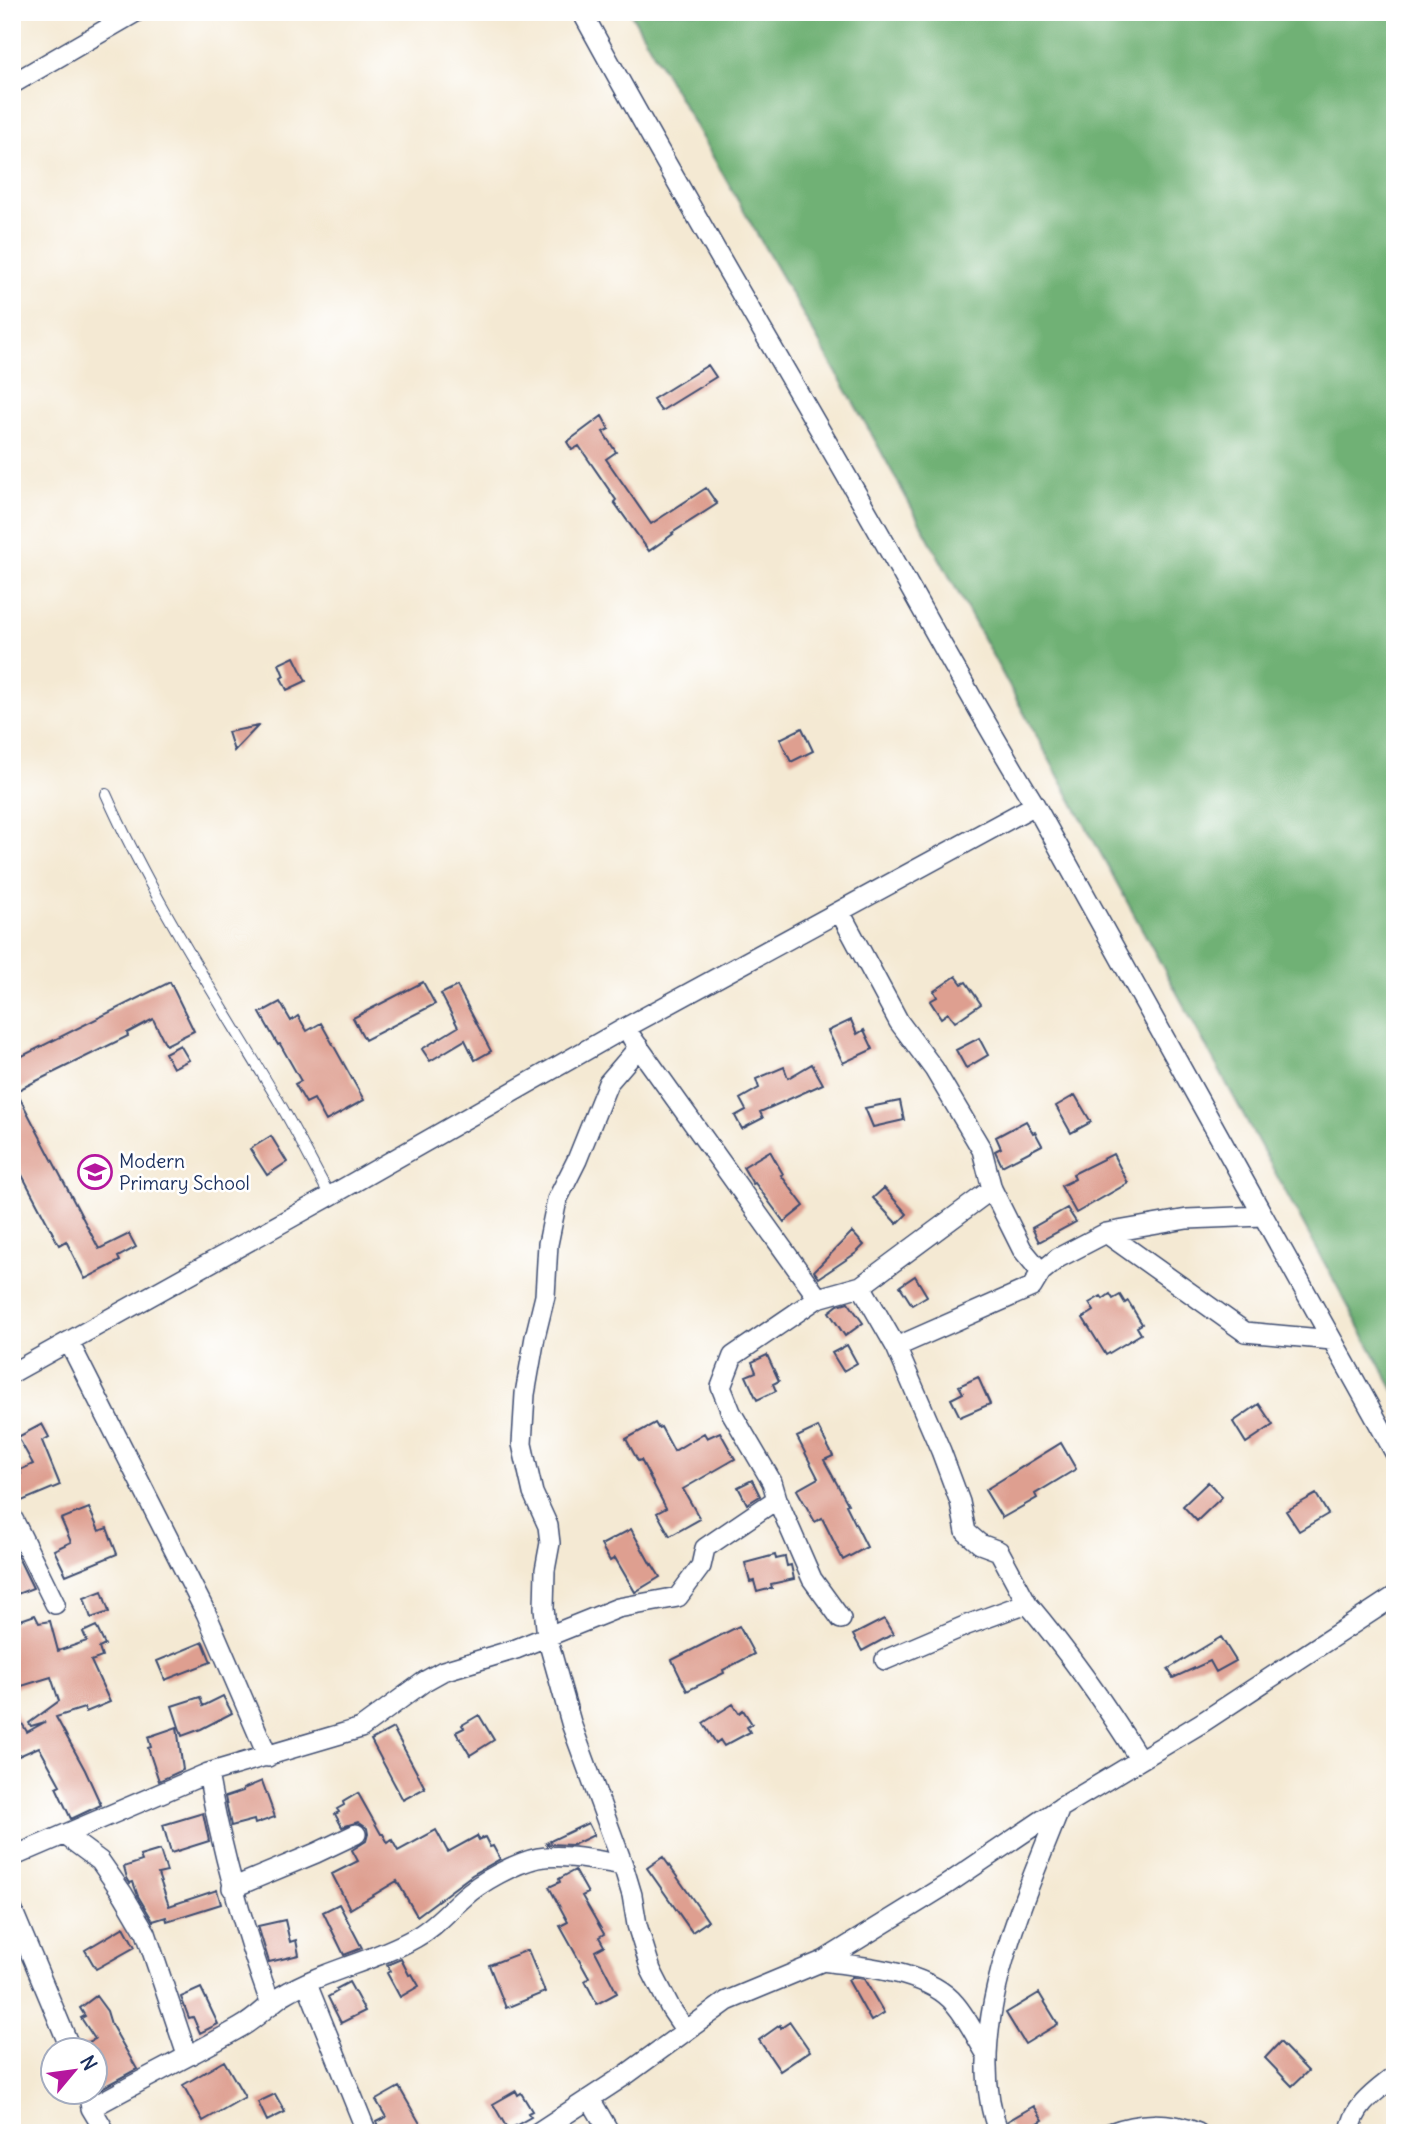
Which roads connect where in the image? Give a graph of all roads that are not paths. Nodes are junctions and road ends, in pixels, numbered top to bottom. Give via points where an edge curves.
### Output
1 (136, 12) edge
2 (582, 12) edge
3 (12, 84) edge
4 (106, 794) dead end
5 (1035, 805) junction
6 (840, 912) junction
7 (625, 1028) junction
8 (639, 1047) junction
9 (992, 1189) junction
10 (330, 1196) junction
11 (1263, 1216) junction
12 (1106, 1233) junction
13 (1041, 1272) junction
14 (861, 1286) junction
15 (818, 1298) junction
16 (1332, 1340) junction
17 (69, 1342) junction
18 (896, 1348) junction
19 (12, 1373) edge
20 (1395, 1454) edge
21 (777, 1499) junction
22 (12, 1517) edge
23 (1395, 1596) edge
24 (1027, 1603) junction
25 (55, 1604) dead end
26 (841, 1619) dead end
27 (547, 1637) junction
28 (885, 1660) dead end
29 (268, 1757) junction
30 (1140, 1760) junction
31 (208, 1773) junction
32 (1060, 1808) junction
33 (356, 1834) dead end
34 (65, 1835) junction
35 (12, 1857) edge
36 (622, 1865) junction
37 (232, 1888) junction
38 (12, 1909) edge
39 (823, 1961) junction
40 (307, 1984) junction
41 (271, 2005) junction
42 (686, 2031) junction
43 (65, 2036) edge
44 (187, 2055) junction
45 (987, 2056) junction
46 (1395, 2076) edge
47 (108, 2091) edge
48 (590, 2099) junction
49 (92, 2106) edge
50 (106, 2133) edge
51 (367, 2133) edge
52 (537, 2133) edge
53 (610, 2133) edge
54 (999, 2133) edge
55 (1110, 2133) edge
56 (1198, 2133) edge
57 (1350, 2133) edge

1 - 3 street
2 - 5 street
4 - 10 lane via 150,887
5 - 6 street
5 - 11 street
6 - 7 street
6 - 9 street via 899,1022 934,1069 982,1150
7 - 8 street
7 - 10 street
8 - 15 street
8 - 27 street via 608,1083 557,1200 548,1244 545,1296 525,1394 523,1444 550,1543 545,1570
9 - 13 street via 1022,1249
9 - 14 street
10 - 17 street
11 - 12 street via 1187,1219
11 - 16 street
12 - 13 street
12 - 16 street via 1245,1332
13 - 18 street via 1032,1287
14 - 15 street
14 - 18 street
15 - 21 street via 733,1356 721,1387
16 - 20 street
17 - 19 street
17 - 29 street via 206,1613
18 - 24 street via 942,1451 966,1532 999,1551
21 - 26 street via 812,1579
21 - 27 street via 705,1548 701,1566 678,1597 618,1608
22 - 25 street
23 - 30 street
24 - 28 street
24 - 30 street via 1102,1700
27 - 29 street via 443,1671 361,1728
27 - 36 street via 572,1726
29 - 31 street
30 - 32 street
31 - 34 street
31 - 37 street
32 - 39 street
32 - 45 street via 1010,1937
33 - 37 street
34 - 35 street
34 - 44 street via 100,1861 146,1933
36 - 40 street via 581,1858 539,1858 519,1865 466,1895 418,1937
36 - 42 street via 652,1970
37 - 41 street
38 - 43 street
39 - 42 street via 727,2001
39 - 45 street via 929,1984 955,2004
40 - 41 street
40 - 51 street
41 - 44 street via 244,2026
42 - 48 street
44 - 47 street
45 - 54 street
46 - 57 street via 1364,2102 1352,2120
48 - 52 street
48 - 53 street
49 - 50 street
55 - 56 street via 1128,2126 1164,2124

